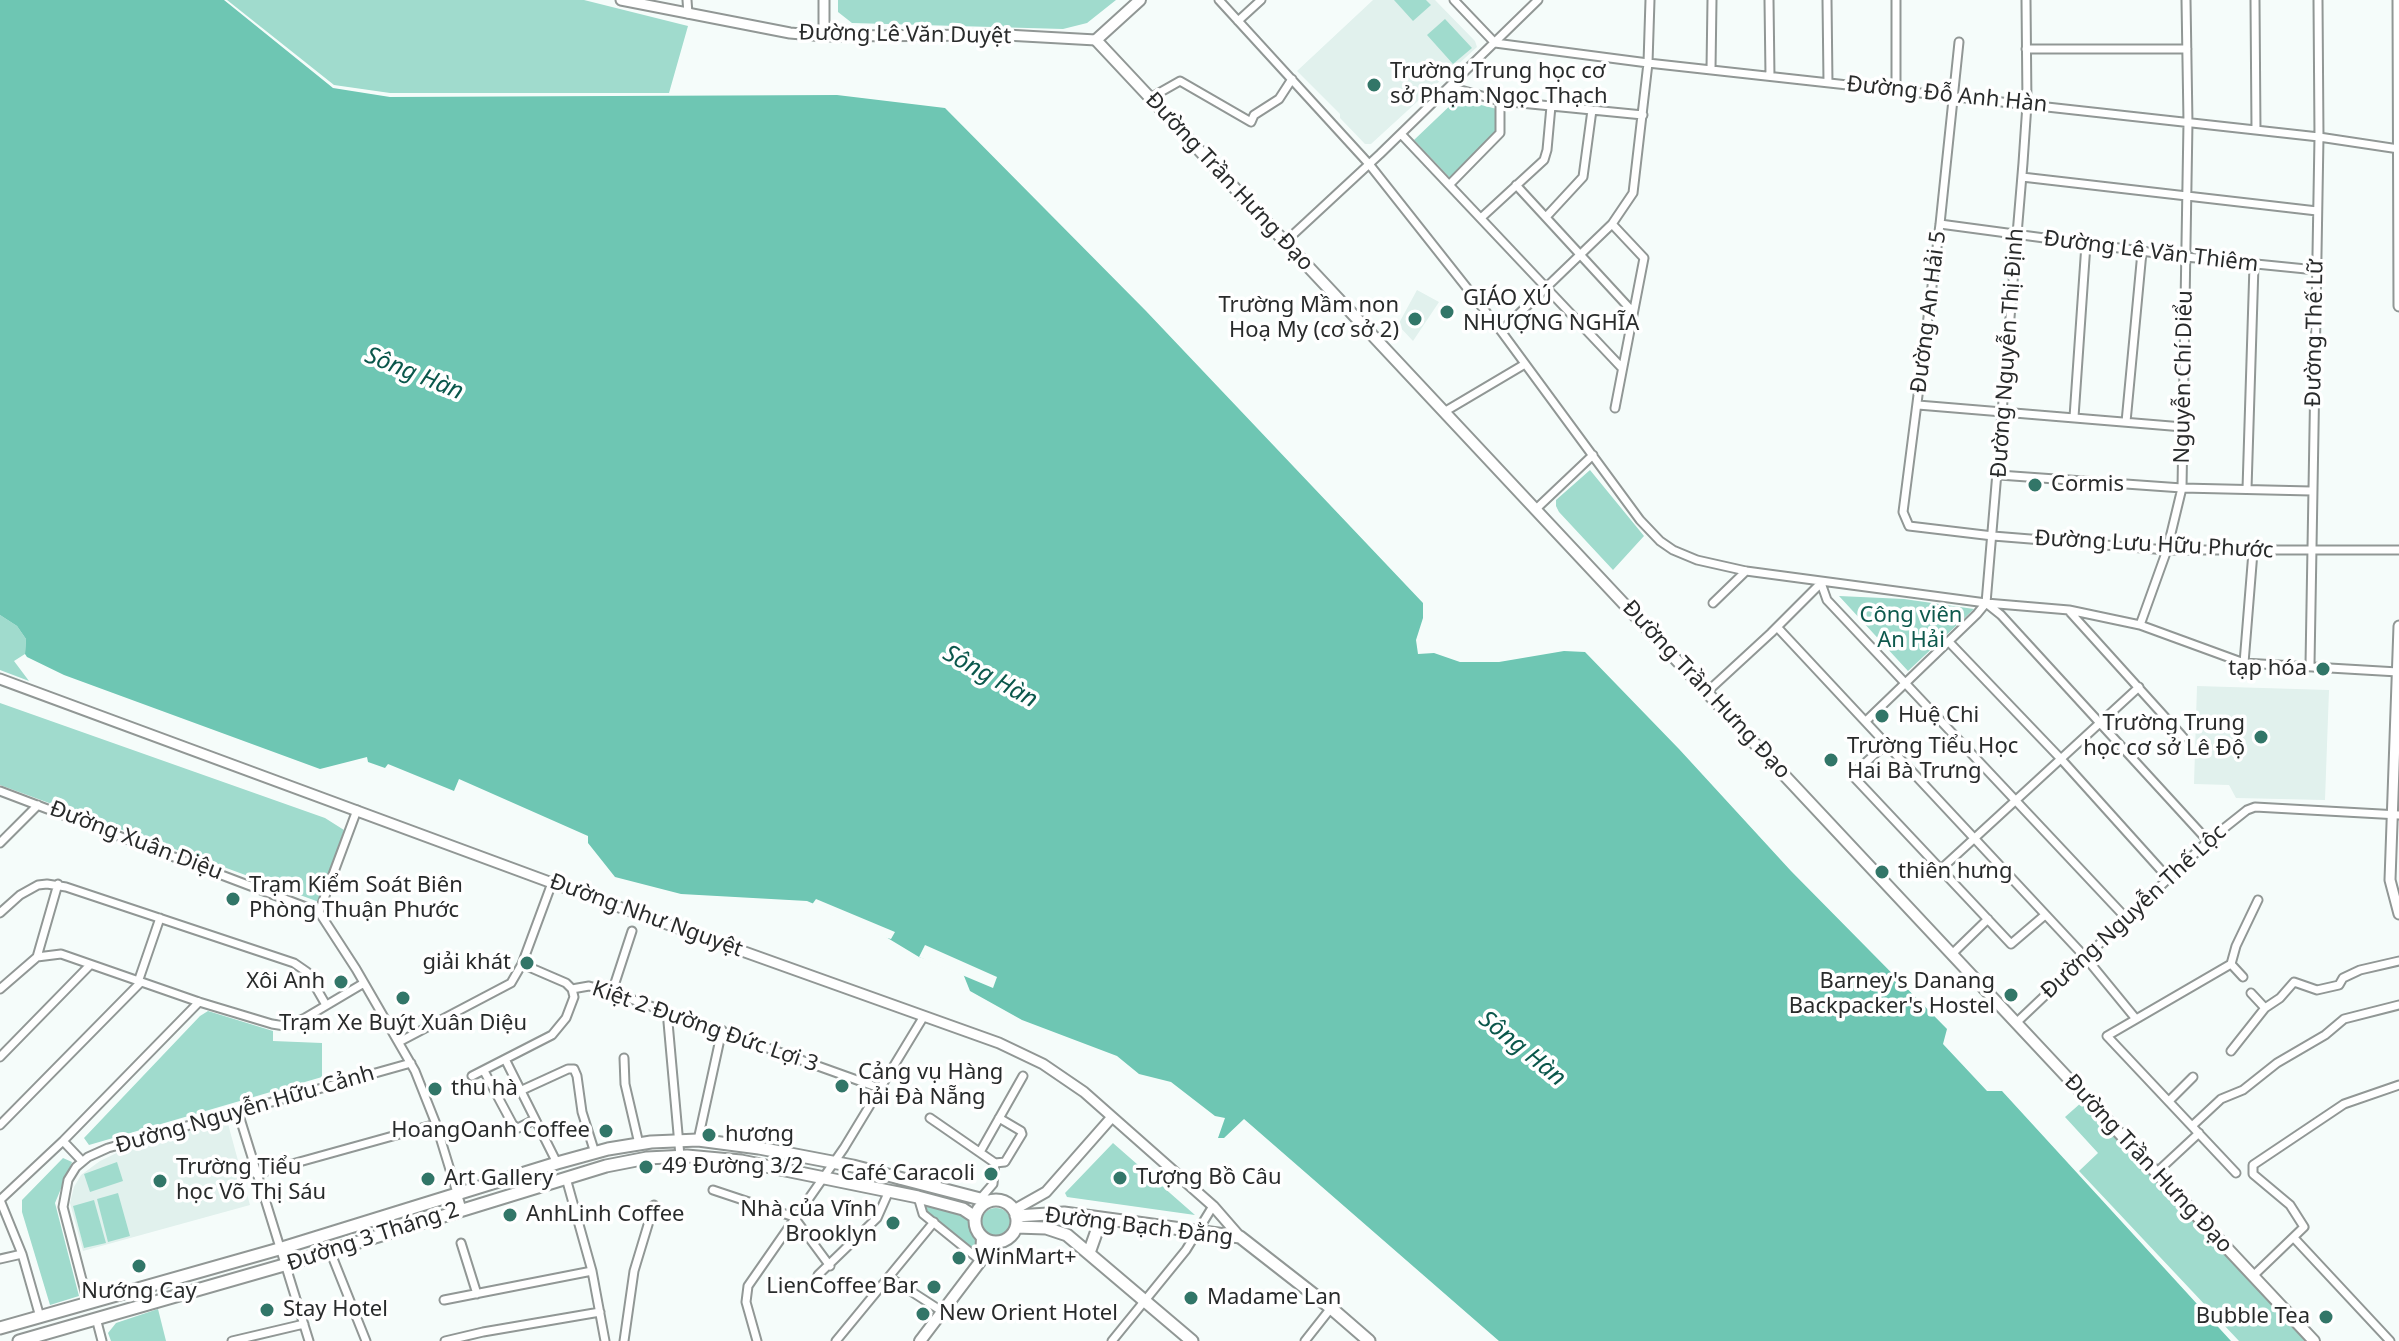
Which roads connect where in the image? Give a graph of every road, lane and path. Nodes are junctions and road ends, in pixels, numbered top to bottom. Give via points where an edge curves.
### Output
1 (621, 0) edge
2 (687, 0) edge
3 (824, 0) edge
4 (1140, 0) edge
5 (1219, 0) edge
6 (1261, 0) edge
7 (1454, 0) edge
8 (1538, 0) edge
9 (1650, 0) edge
10 (1712, 0) edge
11 (1769, 0) edge
12 (1827, 0) edge
13 (1896, 0) edge
14 (2026, 0) edge
15 (2186, 0) edge
16 (2255, 0) edge
17 (2318, 0) edge
18 (2398, 0) edge
19 (688, 14) junction
20 (1238, 21) junction
21 (824, 36) junction
22 (1096, 40) junction
23 (1959, 42) dead end
24 (1495, 43) junction
25 (2026, 49) junction
26 (2187, 49) junction
27 (1648, 63) junction
28 (1711, 69) junction
29 (1770, 76) junction
30 (1292, 79) junction
31 (1828, 82) junction
32 (1450, 87) junction
33 (1896, 89) junction
34 (1955, 96) junction
35 (1150, 98) junction
36 (1500, 101) junction
37 (2027, 104) junction
38 (1551, 106) junction
39 (1592, 110) junction
40 (1643, 115) junction
41 (2188, 122) junction
42 (2256, 130) junction
43 (1401, 134) junction
44 (2319, 137) junction
45 (2399, 149) edge
46 (1369, 164) junction
47 (2022, 177) junction
48 (1450, 184) junction
49 (1516, 185) junction
50 (2187, 196) junction
51 (2317, 211) junction
52 (1482, 217) junction
53 (1546, 217) junction
54 (1612, 224) junction
55 (1940, 224) junction
56 (2016, 235) junction
57 (1285, 242) junction
58 (2086, 244) junction
59 (2142, 252) junction
60 (1580, 255) junction
61 (2186, 257) junction
62 (2254, 265) junction
63 (2316, 270) junction
64 (1547, 287) junction
65 (2399, 306) edge
66 (1633, 312) junction
67 (1501, 331) junction
68 (1525, 364) junction
69 (1622, 368) junction
70 (1918, 405) junction
71 (1615, 408) dead end
72 (1444, 412) junction
73 (2004, 412) junction
74 (2074, 417) junction
75 (2126, 422) junction
76 (2183, 427) junction
77 (1593, 455) junction
78 (1999, 475) junction
79 (2182, 488) junction
80 (2247, 489) junction
81 (2311, 491) junction
82 (1536, 509) junction
83 (1909, 526) joint
84 (1993, 536) junction
85 (2167, 550) junction
86 (2399, 550) edge
87 (2314, 551) junction
88 (2253, 552) junction
89 (1746, 571) junction
90 (1821, 583) junction
91 (1713, 603) dead end
92 (1986, 603) junction
93 (2069, 610) junction
94 (2140, 625) junction
95 (2399, 626) edge
96 (1777, 627) junction
97 (1949, 642) junction
98 (2244, 663) junction
99 (2310, 665) junction
100 (2398, 672) edge
101 (0, 679) edge
102 (1906, 683) junction
103 (2139, 687) junction
104 (1708, 691) junction
105 (1866, 721) junction
106 (2099, 723) junction
107 (2183, 737) dead end
108 (1887, 743) junction
109 (2061, 759) junction
110 (0, 791) edge
111 (2016, 801) junction
112 (38, 805) junction
113 (357, 810) junction
114 (2396, 815) edge
115 (1974, 839) junction
116 (2208, 841) junction
117 (0, 843) edge
118 (1941, 869) junction
119 (2169, 879) junction
120 (552, 883) junction
121 (58, 884) junction
122 (2258, 900) dead end
123 (319, 912) junction
124 (0, 913) edge
125 (2399, 914) edge
126 (2045, 915) junction
127 (160, 918) junction
128 (1988, 919) junction
129 (2127, 919) junction
130 (632, 931) dead end
131 (1952, 954) junction
132 (37, 957) junction
133 (2086, 958) junction
134 (2399, 961) edge
135 (522, 964) junction
136 (2231, 964) junction
137 (90, 965) junction
138 (2243, 977) dead end
139 (139, 982) junction
140 (364, 983) junction
141 (0, 989) edge
142 (572, 989) junction
143 (612, 992) junction
144 (2251, 993) dead end
145 (199, 1002) junction
146 (326, 1005) junction
147 (2399, 1005) edge
148 (2265, 1008) junction
149 (667, 1011) junction
150 (924, 1016) junction
151 (2136, 1019) junction
152 (2016, 1023) junction
153 (722, 1030) junction
154 (399, 1042) junction
155 (2231, 1051) dead end
156 (0, 1057) edge
157 (624, 1058) dead end
158 (506, 1061) junction
159 (411, 1063) junction
160 (484, 1071) junction
161 (472, 1076) dead end
162 (1023, 1076) dead end
163 (2193, 1077) dead end
164 (2399, 1085) edge
165 (882, 1089) junction
166 (520, 1091) junction
167 (2169, 1101) junction
168 (238, 1112) junction
169 (1112, 1117) junction
170 (930, 1118) dead end
171 (999, 1118) junction
172 (534, 1120) junction
173 (436, 1124) junction
174 (0, 1125) edge
175 (2192, 1126) junction
176 (2199, 1133) junction
177 (680, 1140) junction
178 (698, 1140) junction
179 (63, 1141) junction
180 (639, 1144) junction
181 (980, 1152) junction
182 (595, 1153) junction
183 (680, 1156) junction
184 (82, 1161) junction
185 (557, 1163) junction
186 (834, 1163) junction
187 (995, 1163) junction
188 (2157, 1172) junction
189 (2236, 1173) dead end
190 (256, 1174) junction
191 (566, 1178) junction
192 (825, 1178) junction
193 (713, 1190) dead end
194 (889, 1191) junction
195 (457, 1193) junction
196 (918, 1197) junction
197 (0, 1200) edge
198 (984, 1200) junction
199 (654, 1205) dead end
200 (1213, 1206) junction
201 (462, 1209) junction
202 (975, 1217) junction
203 (1016, 1218) junction
204 (796, 1219) junction
205 (1101, 1219) junction
206 (934, 1222) junction
207 (1197, 1233) junction
208 (982, 1237) junction
209 (1240, 1237) junction
210 (2294, 1238) junction
211 (995, 1242) junction
212 (461, 1243) dead end
213 (279, 1249) junction
214 (330, 1251) junction
215 (1089, 1253) junction
216 (22, 1254) junction
217 (0, 1259) edge
218 (981, 1261) junction
219 (284, 1265) junction
220 (830, 1266) junction
221 (592, 1271) junction
222 (818, 1275) dead end
223 (2253, 1276) junction
224 (889, 1277) junction
225 (477, 1294) junction
226 (444, 1300) dead end
227 (1145, 1301) junction
228 (83, 1304) junction
229 (1331, 1308) junction
230 (600, 1312) junction
231 (943, 1312) junction
232 (44, 1315) junction
233 (96, 1318) junction
234 (304, 1324) junction
235 (0, 1328) edge
236 (52, 1334) edge
237 (19, 1341) edge
238 (102, 1341) edge
239 (232, 1341) edge
240 (309, 1341) edge
241 (366, 1341) edge
242 (445, 1341) edge
243 (605, 1341) edge
244 (624, 1341) edge
245 (757, 1341) edge
246 (836, 1341) edge
247 (920, 1341) edge
248 (1112, 1341) edge
249 (1192, 1341) edge
250 (1305, 1341) edge
251 (1369, 1341) edge
252 (2314, 1341) edge
253 (2390, 1341) edge

1 - 19 street, Đường Lê Văn Duyệt
2 - 19 street
3 - 21 street
4 - 22 main road
5 - 20 street
6 - 20 street
7 - 24 street
8 - 24 street
9 - 27 street
10 - 28 street
11 - 29 street
12 - 31 street
13 - 33 street
14 - 25 street, Đường Nguyễn Thị Định
15 - 26 street, Nguyễn Chí Diểu
16 - 42 street
17 - 44 street, Đường Thế Lữ
18 - 45 street
19 - 21 street, Đường Lê Văn Duyệt
20 - 30 street
21 - 22 street, Đường Lê Văn Duyệt
22 - 35 main road, Đường Trần Hưng Đạo
23 - 34 street, Đường An Hải 5
24 - 27 street, Đường Đỗ Anh Hàn
24 - 32 street
25 - 26 street
25 - 37 street, Đường Nguyễn Thị Định
26 - 41 street, Nguyễn Chí Diểu
27 - 28 street, Đường Đỗ Anh Hàn
27 - 40 street
28 - 29 street, Đường Đỗ Anh Hàn
29 - 31 street, Đường Đỗ Anh Hàn
30 - 35 street via 1279,99 1251,122 1180,81
30 - 46 street
31 - 33 street, Đường Đỗ Anh Hàn
32 - 36 street
32 - 43 street
33 - 34 street, Đường Đỗ Anh Hàn
34 - 37 street, Đường Đỗ Anh Hàn
34 - 55 street, Đường An Hải 5
35 - 57 main road, Đường Trần Hưng Đạo
36 - 38 street
36 - 48 street via 1500,133
37 - 41 street, Đường Đỗ Anh Hàn
37 - 47 street, Đường Nguyễn Thị Định
38 - 39 street
38 - 49 street via 1544,160
39 - 40 street
39 - 53 street via 1583,177
40 - 54 street via 1633,193
41 - 42 street, Đường Đỗ Anh Hàn
41 - 50 street, Nguyễn Chí Diểu
42 - 44 street, Đường Đỗ Anh Hàn
43 - 46 street
43 - 48 street
44 - 45 street, Đường Đỗ Anh Hàn
44 - 51 street, Đường Thế Lữ
45 - 65 street
46 - 57 street
46 - 67 street
47 - 50 street
47 - 56 street, Đường Nguyễn Thị Định
48 - 52 street
49 - 52 street
49 - 53 street
50 - 51 street
50 - 61 street, Nguyễn Chí Diểu
51 - 63 street, Đường Thế Lữ
52 - 64 street
53 - 60 street
54 - 60 street
54 - 66 street via 1644,258
55 - 56 street, Đường Lê Văn Thiêm
55 - 70 street, Đường An Hải 5
56 - 58 street, Đường Lê Văn Thiêm
56 - 73 street, Đường Nguyễn Thị Định
57 - 72 main road, Đường Trần Hưng Đạo
58 - 59 street, Đường Lê Văn Thiêm
58 - 74 street
59 - 61 street, Đường Lê Văn Thiêm
59 - 75 street
60 - 64 street
60 - 66 street
61 - 62 street, Đường Lê Văn Thiêm
61 - 76 street, Nguyễn Chí Diểu
62 - 63 street, Đường Lê Văn Thiêm
62 - 80 street
63 - 81 street, Đường Thế Lữ
64 - 67 street
64 - 69 street
66 - 69 street
67 - 68 street
68 - 72 street
68 - 77 street
69 - 71 street
70 - 73 street
70 - 83 street, Đường An Hải 5 via 1903,512
72 - 82 main road, Đường Trần Hưng Đạo
73 - 74 street
73 - 78 street, Đường Nguyễn Thị Định
74 - 75 street
75 - 76 street
76 - 79 street, Nguyễn Chí Diểu
77 - 82 street
77 - 89 street via 1660,541 1697,560
78 - 79 street
78 - 84 street, Đường Nguyễn Thị Định
79 - 80 street
79 - 85 street, Nguyễn Chí Diểu
80 - 81 street
81 - 87 street, Đường Thế Lữ
82 - 104 main road, Đường Trần Hưng Đạo
83 - 84 street, Đường Lưu Hữu Phước
84 - 85 street, Đường Lưu Hữu Phước
84 - 92 street, Đường Nguyễn Thị Định
85 - 88 street, Đường Lưu Hữu Phước
85 - 94 street, Nguyễn Chí Diểu
86 - 87 street, Đường Lưu Hữu Phước
87 - 88 street, Đường Lưu Hữu Phước
87 - 99 street, Đường Thế Lữ
88 - 98 street
89 - 90 street
89 - 91 street
90 - 92 street
90 - 96 street
90 - 102 street via 1827,600
92 - 93 street
92 - 97 street
92 - 106 street
93 - 94 street
93 - 103 street
94 - 98 street
95 - 100 street
96 - 104 street
96 - 105 street
97 - 102 street
97 - 109 street
98 - 99 street
99 - 100 street
100 - 114 street
101 - 113 street, Đường Như Nguyệt
102 - 105 street
102 - 111 street
103 - 106 street
103 - 107 street
104 - 131 main road, Đường Trần Hưng Đạo
105 - 108 street
106 - 109 street
106 - 116 street
108 - 115 street
108 - 118 street via 1852,775
109 - 111 street
109 - 119 street
110 - 112 street, Đường Xuân Diệu
111 - 115 street
111 - 129 street
112 - 117 street
112 - 123 street, Đường Xuân Diệu
113 - 120 street, Đường Như Nguyệt
113 - 123 street
114 - 116 street, Đường Nguyễn Thế Lộc via 2255,807
114 - 125 street via 2390,880
115 - 118 street
115 - 126 street
116 - 119 street, Đường Nguyễn Thế Lộc
118 - 128 street
119 - 129 street, Đường Nguyễn Thế Lộc
120 - 135 street
120 - 150 street, Đường Như Nguyệt
121 - 124 street via 38,885
121 - 127 street
121 - 132 street
122 - 136 street
123 - 140 street
126 - 128 street via 2011,944
126 - 133 street
127 - 139 street
127 - 146 street via 294,963 307,972
128 - 131 street
129 - 133 street, Đường Nguyễn Thế Lộc
130 - 143 street
131 - 152 main road, Đường Trần Hưng Đạo
132 - 137 street via 61,954
132 - 141 street
133 - 151 street
133 - 152 street, Đường Nguyễn Thế Lộc
134 - 148 street via 2360,970 2339,985 2317,990 2294,982
135 - 142 street
135 - 154 street via 507,987
136 - 138 street
136 - 151 street
137 - 139 street
137 - 156 street
139 - 145 street
139 - 174 street
140 - 146 street
140 - 154 street
142 - 143 street, Kiệt 2 Đường Đức Lợi 3 via 589,986
142 - 158 street via 574,997 558,1030
143 - 149 street, Kiệt 2 Đường Đức Lợi 3
144 - 148 street
145 - 146 street via 279,1026 298,1022
145 - 179 street
147 - 175 street via 2344,1019 2243,1090 2221,1099
148 - 155 street
149 - 153 street, Kiệt 2 Đường Đức Lợi 3
149 - 177 street
150 - 165 street
150 - 169 street, Đường Như Nguyệt via 1043,1064
151 - 167 street via 2107,1036
152 - 188 main road, Đường Trần Hưng Đạo
153 - 165 street, Kiệt 2 Đường Đức Lợi 3
153 - 178 street
154 - 159 street
157 - 180 street
158 - 160 street
158 - 166 street
159 - 168 street, Đường Nguyễn Hữu Cảnh
159 - 173 street
160 - 161 street
160 - 172 street via 513,1125 518,1128
162 - 171 street
163 - 167 street
164 - 210 street via 2344,1104 2253,1165 2253,1174 2290,1205 2304,1227
165 - 186 street
166 - 172 street
166 - 182 street via 574,1069
167 - 175 street
168 - 184 street, Đường Nguyễn Hữu Cảnh via 108,1148
168 - 190 street
169 - 200 street, Đường Như Nguyệt
169 - 203 street
170 - 181 street
171 - 181 street
171 - 187 street via 1022,1134 1005,1162
172 - 185 street
173 - 190 street
173 - 195 street
175 - 176 street
176 - 188 street
176 - 189 street
177 - 178 main road, Đường 3 Tháng 2
177 - 180 main road, Đường 3 Tháng 2
177 - 183 street
178 - 186 main road, Đường 3 Tháng 2
179 - 184 street
179 - 197 street
180 - 182 main road, Đường 3 Tháng 2
181 - 187 street
182 - 185 main road, Đường 3 Tháng 2
183 - 191 main road, Đường 3 Tháng 2 via 631,1161
183 - 192 main road, Đường 3 Tháng 2 via 741,1161
184 - 228 street via 68,1180 63,1207
185 - 195 main road, Đường 3 Tháng 2
186 - 192 street
186 - 198 main road, Đường 3 Tháng 2
187 - 198 street via 993,1184
188 - 223 main road, Đường Trần Hưng Đạo
190 - 213 street
191 - 201 main road, Đường 3 Tháng 2
191 - 221 street
192 - 194 main road, Đường 3 Tháng 2
192 - 204 street
193 - 204 street
194 - 196 main road, Đường 3 Tháng 2
194 - 220 street via 877,1218
195 - 201 street
195 - 213 main road, Đường 3 Tháng 2
196 - 202 main road, Đường 3 Tháng 2
196 - 206 street via 921,1211
197 - 216 street
198 - 202 main road
198 - 203 main road via 1000,1200
199 - 244 street via 634,1271
200 - 207 street
200 - 209 street, Đường Như Nguyệt
201 - 214 main road, Đường 3 Tháng 2
202 - 208 main road
203 - 205 main road, Đường Bạch Đằng via 1053,1212
203 - 211 main road via 1008,1238
203 - 215 main road via 1067,1235
204 - 220 street
204 - 245 street via 748,1286 746,1302
205 - 207 main road, Đường Bạch Đằng
205 - 215 main road
206 - 218 street
206 - 224 street
207 - 209 main road, Đường Bạch Đằng
207 - 227 street
208 - 211 main road
208 - 218 main road
209 - 229 main road, Đường Bạch Đằng
210 - 223 street
210 - 253 street
211 - 218 main road
212 - 225 street
213 - 219 street
213 - 228 main road, Đường 3 Tháng 2
214 - 219 main road, Đường 3 Tháng 2
214 - 241 street
215 - 227 main road
216 - 217 street
216 - 232 street
218 - 231 main road
219 - 233 main road, Đường 3 Tháng 2
219 - 234 street
220 - 222 street
221 - 225 street
221 - 230 street
223 - 252 main road, Đường Trần Hưng Đạo
224 - 231 street
224 - 246 street
225 - 226 street
227 - 248 street
227 - 249 main road
228 - 232 main road, Đường 3 Tháng 2
229 - 250 street
229 - 251 main road, Đường Bạch Đằng
230 - 242 street
230 - 243 street
231 - 247 main road
232 - 235 main road, Đường 3 Tháng 2
233 - 236 main road, Đường 3 Tháng 2
233 - 238 street
234 - 239 street
234 - 240 street
236 - 237 main road, Đường 3 Tháng 2

